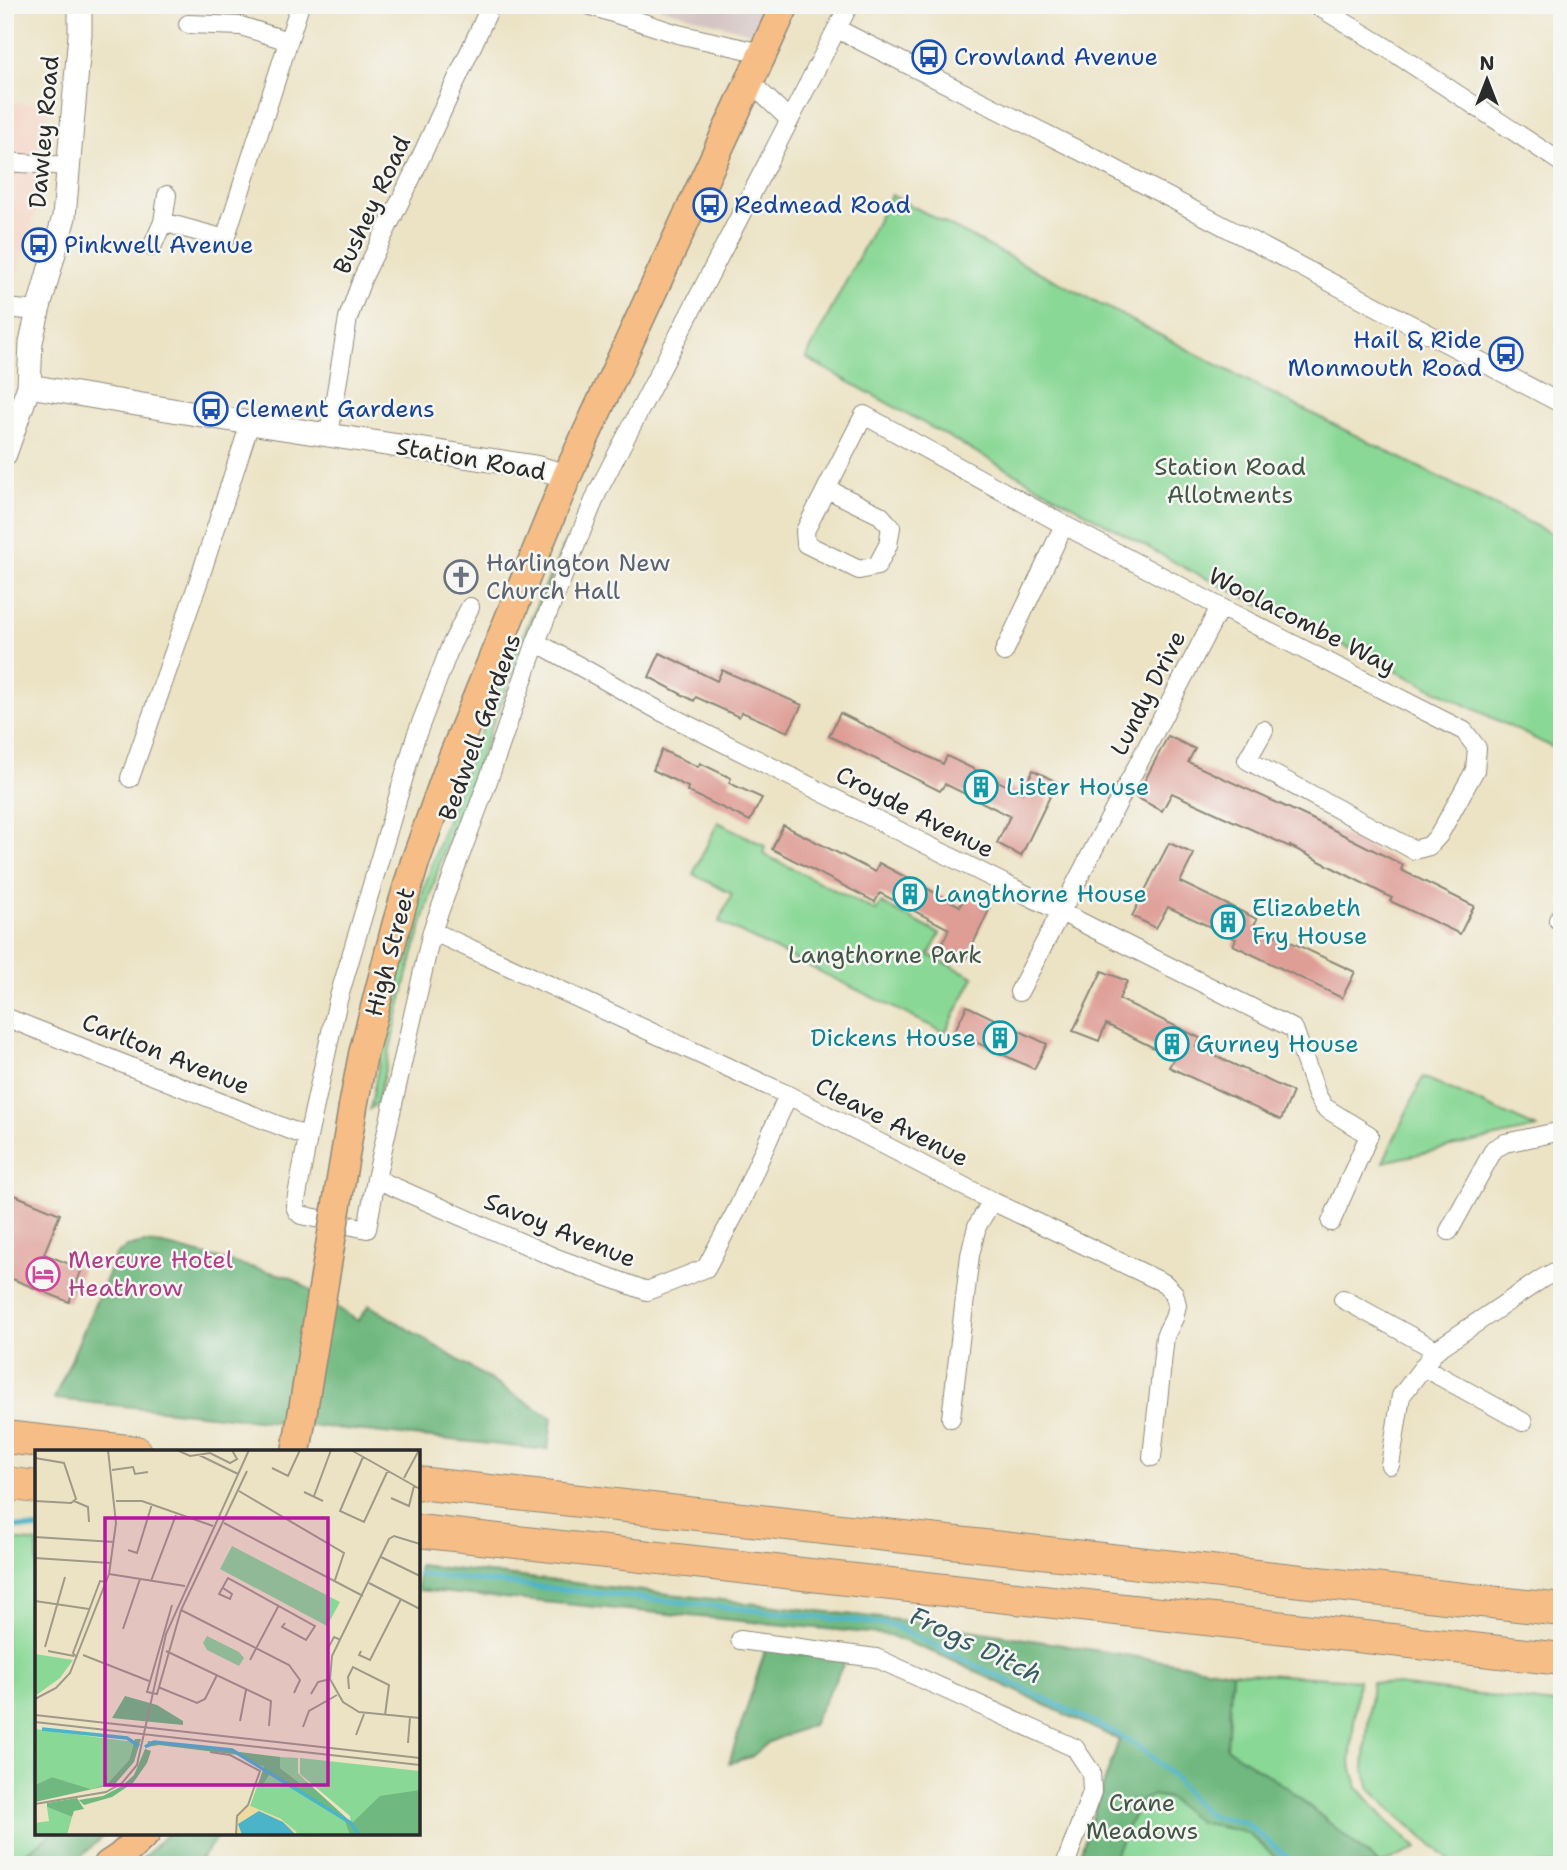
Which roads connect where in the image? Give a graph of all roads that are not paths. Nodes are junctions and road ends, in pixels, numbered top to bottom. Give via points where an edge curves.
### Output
1 (79, 5) edge
2 (300, 5) edge
3 (491, 5) edge
4 (588, 5) edge
5 (785, 5) edge
6 (849, 5) edge
7 (1316, 5) edge
8 (188, 24) dead end
9 (837, 29) junction
10 (289, 41) junction
11 (761, 53) junction
12 (749, 81) junction
13 (790, 120) junction
14 (5, 162) edge
15 (1562, 163) edge
16 (68, 166) junction
17 (167, 195) dead end
18 (163, 222) junction
19 (152, 247) dead end
20 (5, 308) edge
21 (38, 311) junction
22 (29, 386) junction
23 (1562, 404) edge
24 (250, 423) junction
25 (329, 435) junction
26 (6, 448) edge
27 (567, 476) junction
28 (827, 489) junction
29 (1064, 525) junction
30 (470, 607) dead end
31 (1220, 607) junction
32 (536, 642) junction
33 (1004, 652) dead end
34 (1264, 730) dead end
35 (130, 778) dead end
36 (1060, 912) junction
37 (432, 931) junction
38 (1019, 992) dead end
39 (5, 1017) edge
40 (788, 1095) junction
41 (1562, 1131) edge
42 (308, 1137) junction
43 (376, 1179) junction
44 (992, 1201) junction
45 (1331, 1222) dead end
46 (1449, 1231) dead end
47 (1562, 1268) edge
48 (1343, 1298) dead end
49 (1436, 1350) junction
50 (1423, 1367) junction
51 (951, 1418) dead end
52 (1523, 1422) dead end
53 (5, 1437) edge
54 (118, 1450) edge
55 (296, 1450) edge
56 (1152, 1457) dead end
57 (1390, 1465) dead end
58 (5, 1483) edge
59 (420, 1483) edge
60 (35, 1487) edge
61 (420, 1531) edge
62 (1562, 1610) edge
63 (740, 1640) dead end
64 (1562, 1659) edge
65 (144, 1835) edge
66 (108, 1865) edge
67 (1065, 1865) edge

1 - 16 street, Dawley Road
2 - 10 street
3 - 25 street, Bushey Road via 363,277 348,318
4 - 11 street via 678,34
5 - 11 main road, Station Road
6 - 9 street, Bedwell Gardens
7 - 15 street
8 - 10 street via 241,26
9 - 13 street, Bedwell Gardens
9 - 23 street
10 - 18 street via 225,239
11 - 12 main road, Station Road
12 - 13 street
12 - 27 main road, Station Road
13 - 32 street, Bedwell Gardens via 598,491
14 - 16 street
16 - 21 street, Dawley Road via 64,217
17 - 18 street
18 - 19 street
20 - 21 street
21 - 22 street, Dawley Road
22 - 24 street, Station Road
22 - 26 street, Dawley Road
24 - 25 street, Station Road
24 - 35 street
25 - 27 street, Station Road
27 - 55 main road, High Street, bridge via 452,759 396,926 353,1107
28 - 28 street, Woolacombe Way via 805,531 806,544 859,570 877,566 891,527 880,515
28 - 29 street, Woolacombe Way via 864,415
29 - 31 street, Woolacombe Way
29 - 33 street
30 - 42 street via 416,736 338,1000
31 - 34 street, Woolacombe Way via 1464,731 1477,748 1475,770 1439,835 1429,846 1414,850 1247,760
31 - 36 street, Lundy Drive
32 - 36 street, Croyde Avenue via 658,710
32 - 37 street, Bedwell Gardens
36 - 38 street, Lundy Drive
36 - 45 street, Croyde Avenue via 1294,1029 1324,1108 1369,1135
37 - 40 street, Cleave Avenue
37 - 43 street, Bedwell Gardens
39 - 42 street, Carlton Avenue
40 - 43 street, Savoy Avenue via 706,1268 647,1291 556,1258
40 - 44 street, Cleave Avenue
41 - 46 street via 1494,1149
42 - 43 street, Bedwell Gardens via 295,1206 301,1215 367,1229
44 - 51 street via 977,1226 970,1255
44 - 56 street, Cleave Avenue via 1164,1283 1174,1293 1177,1304 1165,1336
47 - 49 street
48 - 49 street
49 - 50 street
50 - 52 street
50 - 57 street via 1401,1396
53 - 54 highway
58 - 60 highway
59 - 62 highway
61 - 64 highway
63 - 67 street via 876,1658 1075,1748 1091,1772 1092,1792
65 - 66 main road

